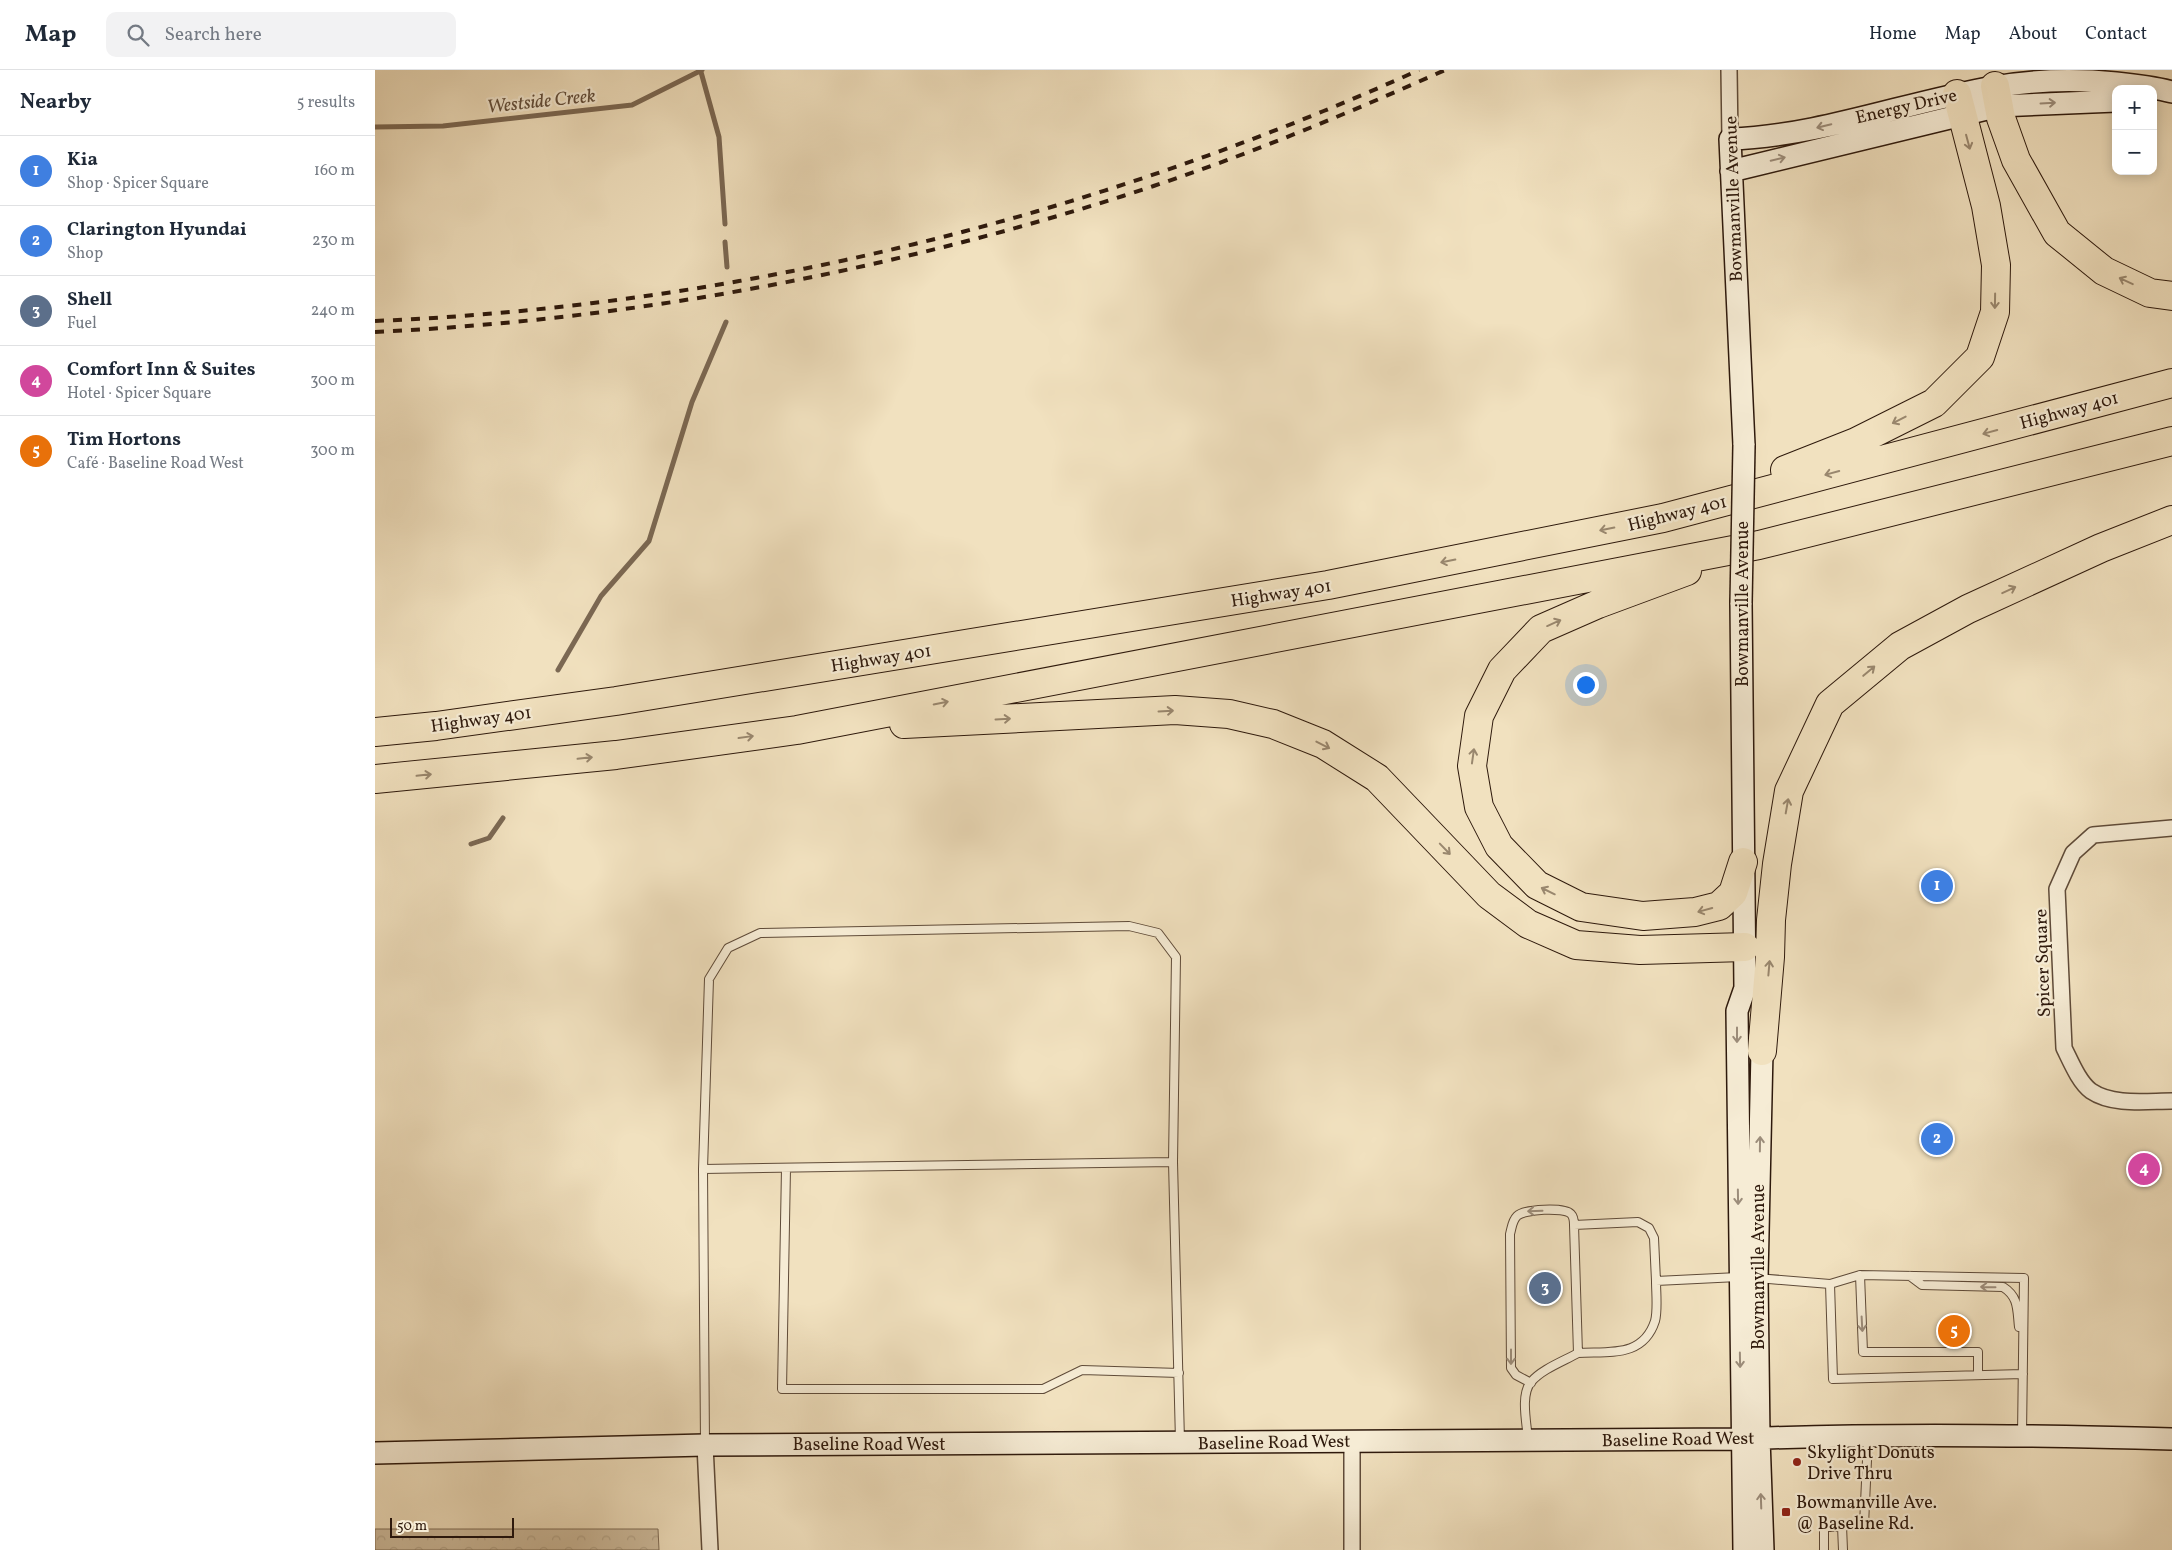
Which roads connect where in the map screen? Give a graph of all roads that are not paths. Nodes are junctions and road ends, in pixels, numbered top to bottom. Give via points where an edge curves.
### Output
1 (1729, 70) edge
2 (2172, 92) edge
3 (1997, 96) junction
4 (2112, 101) edge
5 (2157, 102) edge
6 (2172, 103) edge
7 (1959, 104) junction
8 (1730, 139) junction
9 (1731, 171) junction
10 (2172, 296) edge
11 (2172, 383) edge
12 (2172, 441) edge
13 (1663, 518) junction
14 (2172, 520) edge
15 (1759, 545) junction
16 (797, 730) junction
17 (375, 732) edge
18 (375, 779) edge
19 (2172, 828) edge
20 (1743, 862) junction
21 (1745, 947) junction
22 (1745, 988) junction
23 (1762, 1051) junction
24 (2172, 1101) edge
25 (1173, 1162) junction
26 (786, 1168) junction
27 (703, 1169) junction
28 (1574, 1225) junction
29 (1860, 1275) junction
30 (1910, 1276) junction
31 (1748, 1278) junction
32 (1656, 1281) junction
33 (1830, 1284) junction
34 (2023, 1349) junction
35 (1578, 1353) junction
36 (1179, 1373) junction
37 (2023, 1374) junction
38 (1978, 1375) junction
39 (1531, 1382) junction
40 (2022, 1435) junction
41 (1868, 1436) junction
42 (1750, 1438) junction
43 (2172, 1439) edge
44 (1528, 1440) junction
45 (1352, 1441) junction
46 (1181, 1443) junction
47 (705, 1445) junction
48 (375, 1453) edge
49 (1842, 1526) junction
50 (710, 1550) edge
51 (1353, 1550) edge
52 (1744, 1550) edge
53 (1763, 1550) edge
54 (1824, 1550) edge
55 (1843, 1550) edge

1 - 8 street, Bowmanville Avenue
2 - 3 street, Energy Drive via 2097,82 2036,82
3 -> 4 street, Energy Drive
3 - 7 street, Energy Drive
10 -> 3 highway via 2150,292 2104,271 2057,233 2016,160
5 - 6 street
7 -> 8 street, Energy Drive via 1788,134
9 -> 7 street, Energy Drive
7 -> 13 highway via 1986,206 1996,265 1995,312 1979,357 1934,403 1856,442
8 - 9 street, Bowmanville Avenue
9 - 20 street, Bowmanville Avenue, bridge via 1744,445 1741,603
11 -> 13 highway, Highway 401
12 - 15 highway
13 -> 17 highway, Highway 401 via 1319,587 616,701
23 -> 14 highway via 1771,920 1789,791 1831,704 1900,646 1968,609 2101,548
16 -> 15 highway
20 -> 15 highway via 1733,892 1719,906 1695,912 1643,916 1581,907 1537,886 1499,846 1479,807 1472,766 1479,716 1502,670 1541,629 1598,604
18 -> 16 highway via 616,755
16 -> 21 highway via 1175,710 1229,714 1273,724 1323,744 1377,778 1489,895 1528,924 1576,945 1640,950
19 - 24 street, Spicer Square via 2093,835 2073,853 2057,889 2064,1048 2076,1072 2091,1090 2105,1098
20 - 21 street, Bowmanville Avenue
21 - 22 street, Bowmanville Avenue
22 - 23 street, Bowmanville Avenue via 1758,1011
22 -> 31 street, Bowmanville Avenue via 1737,1011
31 -> 23 street, Bowmanville Avenue
25 - 26 lane
25 - 27 lane via 1176,957 1158,933 1129,926 760,933 728,948 709,979
25 - 36 lane
26 - 27 lane
26 - 36 lane via 783,1389 1043,1388 1082,1370
27 - 47 lane
28 - 32 lane via 1638,1222 1649,1228 1654,1238
28 - 35 lane
28 -> 39 lane via 1570,1212 1563,1210 1527,1211 1513,1221 1510,1234 1511,1368 1516,1375
29 - 30 lane
29 - 33 lane
29 -> 38 lane via 1863,1352 1978,1352
34 -> 30 lane via 2016,1299 2011,1292 2003,1287 1922,1285
30 - 34 lane via 2024,1278
31 - 32 lane
31 - 33 lane
31 - 42 street, Bowmanville Avenue
32 - 35 lane via 1655,1320 1642,1342 1629,1350
33 - 38 lane via 1833,1378
34 - 37 lane
35 - 39 lane
36 - 46 lane
37 - 38 lane
37 - 40 lane
39 - 44 lane via 1526,1397
40 - 41 street, Baseline Road West
40 - 43 street, Baseline Road West
41 - 42 street, Baseline Road West
41 - 49 lane via 1864,1525
42 - 44 street, Baseline Road West
42 - 52 street, Bowmanville Avenue
53 -> 42 street, Bowmanville Avenue
44 - 45 street, Baseline Road West
45 - 46 street, Baseline Road West
45 - 51 street
46 - 47 street, Baseline Road West
47 - 48 street, Baseline Road West
47 - 50 street
49 - 54 lane via 1824,1527
49 - 55 lane

